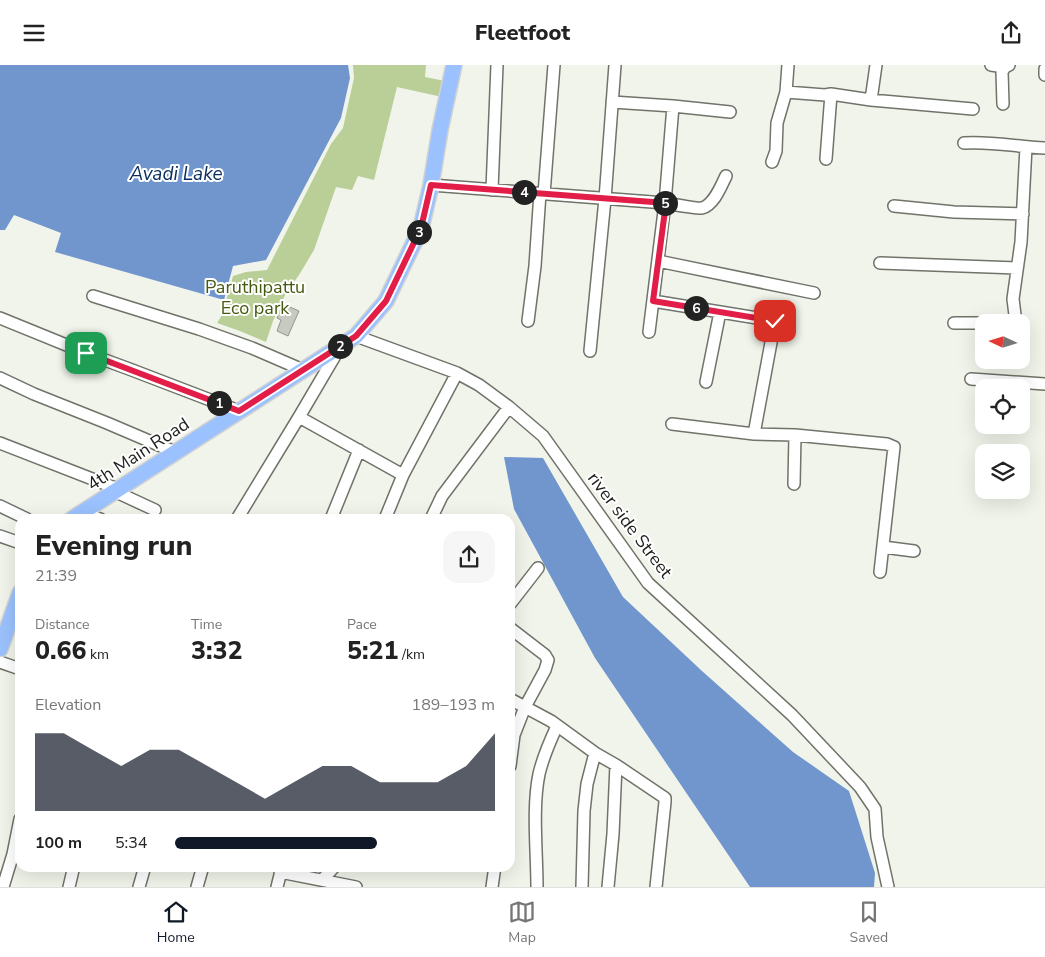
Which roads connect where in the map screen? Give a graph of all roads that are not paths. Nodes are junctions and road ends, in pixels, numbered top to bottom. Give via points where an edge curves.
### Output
1 (454, 65) edge
2 (497, 65) edge
3 (554, 65) edge
4 (615, 65) edge
5 (788, 65) edge
6 (876, 65) edge
7 (991, 65) edge
8 (1007, 66) edge
9 (1045, 69) edge
10 (1045, 75) edge
11 (786, 92) junction
12 (831, 94) junction
13 (871, 99) junction
14 (612, 102) junction
15 (1003, 104) dead end
16 (673, 106) junction
17 (973, 109) dead end
18 (730, 112) dead end
19 (964, 143) dead end
20 (1026, 147) junction
21 (1045, 148) edge
22 (826, 159) dead end
23 (772, 162) dead end
24 (726, 176) dead end
25 (431, 185) junction
26 (492, 190) junction
27 (542, 194) junction
28 (605, 199) junction
29 (666, 203) junction
30 (894, 206) dead end
31 (1023, 214) junction
32 (658, 261) junction
33 (880, 263) dead end
34 (1017, 268) junction
35 (814, 293) dead end
36 (93, 296) dead end
37 (653, 301) junction
38 (720, 312) junction
39 (1012, 314) edge
40 (0, 318) edge
41 (528, 321) dead end
42 (954, 323) dead end
43 (975, 323) edge
44 (649, 332) dead end
45 (356, 336) junction
46 (340, 346) junction
47 (590, 351) dead end
48 (303, 370) junction
49 (458, 373) junction
50 (0, 378) edge
51 (971, 379) dead end
52 (706, 382) dead end
53 (1045, 384) edge
54 (509, 407) junction
55 (239, 411) junction
56 (299, 417) junction
57 (672, 424) dead end
58 (754, 434) junction
59 (795, 435) junction
60 (0, 443) edge
61 (359, 450) junction
62 (175, 452) junction
63 (403, 475) junction
64 (794, 484) dead end
65 (116, 490) junction
66 (0, 506) edge
67 (155, 510) dead end
68 (17, 514) edge
69 (80, 514) edge
70 (240, 514) edge
71 (333, 514) edge
72 (387, 514) edge
73 (433, 514) edge
74 (0, 536) edge
75 (15, 541) edge
76 (884, 547) junction
77 (914, 551) dead end
78 (538, 568) dead end
79 (880, 572) dead end
80 (515, 598) edge
81 (15, 607) edge
82 (515, 632) edge
83 (0, 649) edge
84 (0, 662) edge
85 (15, 667) edge
86 (515, 702) edge
87 (525, 707) junction
88 (557, 726) junction
89 (515, 732) edge
90 (595, 753) junction
91 (616, 765) junction
92 (15, 844) edge
93 (73, 872) edge
94 (143, 872) edge
95 (202, 872) edge
96 (280, 872) edge
97 (292, 872) edge
98 (329, 872) edge
99 (494, 872) edge
100 (322, 880) junction
101 (351, 886) edge
102 (3, 887) edge
103 (69, 887) edge
104 (139, 887) edge
105 (198, 887) edge
106 (277, 887) edge
107 (492, 887) edge
108 (537, 887) edge
109 (582, 887) edge
110 (608, 887) edge
111 (656, 887) edge
112 (888, 887) edge

1 - 25 main road, 4th Main Road
2 - 26 street
3 - 27 street
4 - 14 street
5 - 11 street
6 - 13 street
7 - 8 street
8 - 15 street via 1002,72
9 - 10 street
11 - 12 street
11 - 23 street via 777,123 776,151
12 - 13 street
12 - 22 street
13 - 17 street
14 - 16 street
14 - 28 street
16 - 18 street
16 - 29 street
19 - 20 street
20 - 21 street
20 - 31 street
24 - 29 street via 718,194 702,207
25 - 26 street
25 - 45 main road, 4th Main Road via 421,228 386,301
26 - 27 street
27 - 28 street
27 - 41 street
28 - 29 street
28 - 47 street
29 - 32 street
30 - 31 street
31 - 34 street
32 - 35 street
32 - 37 street
33 - 34 street
34 - 39 street
36 - 48 street via 208,332
37 - 38 street
37 - 44 street
38 - 52 street
38 - 58 street via 775,321
40 - 55 street
42 - 43 street
45 - 46 main road, 4th Main Road
45 - 49 street, river side Street
46 - 48 main road, 4th Main Road
46 - 56 street
48 - 55 main road, 4th Main Road
49 - 54 street, river side Street
49 - 63 street
50 - 62 street
51 - 53 street
54 - 73 street via 442,496
54 - 112 street, river side Street via 543,436 648,583 792,715 860,787 875,809 877,837
55 - 62 main road, 4th Main Road
56 - 61 street
56 - 70 street
57 - 58 street
58 - 59 street
59 - 64 street
59 - 76 street via 894,447
60 - 65 street
61 - 63 street
61 - 71 street
62 - 65 main road, 4th Main Road
63 - 72 street
65 - 67 street
65 - 69 main road, 4th Main Road
66 - 68 street
74 - 75 street
76 - 77 street
76 - 79 street
78 - 80 street
81 - 83 main road
82 - 87 street via 548,660
84 - 85 street
86 - 87 street
87 - 88 street
87 - 89 street
88 - 90 street
88 - 108 street via 540,773 536,804
90 - 91 street
90 - 109 street via 584,811
91 - 110 street
91 - 111 street via 665,800
92 - 102 street
93 - 103 street
94 - 104 street
95 - 105 street
96 - 106 street
97 - 100 street
98 - 100 street
99 - 107 street
100 - 101 street

